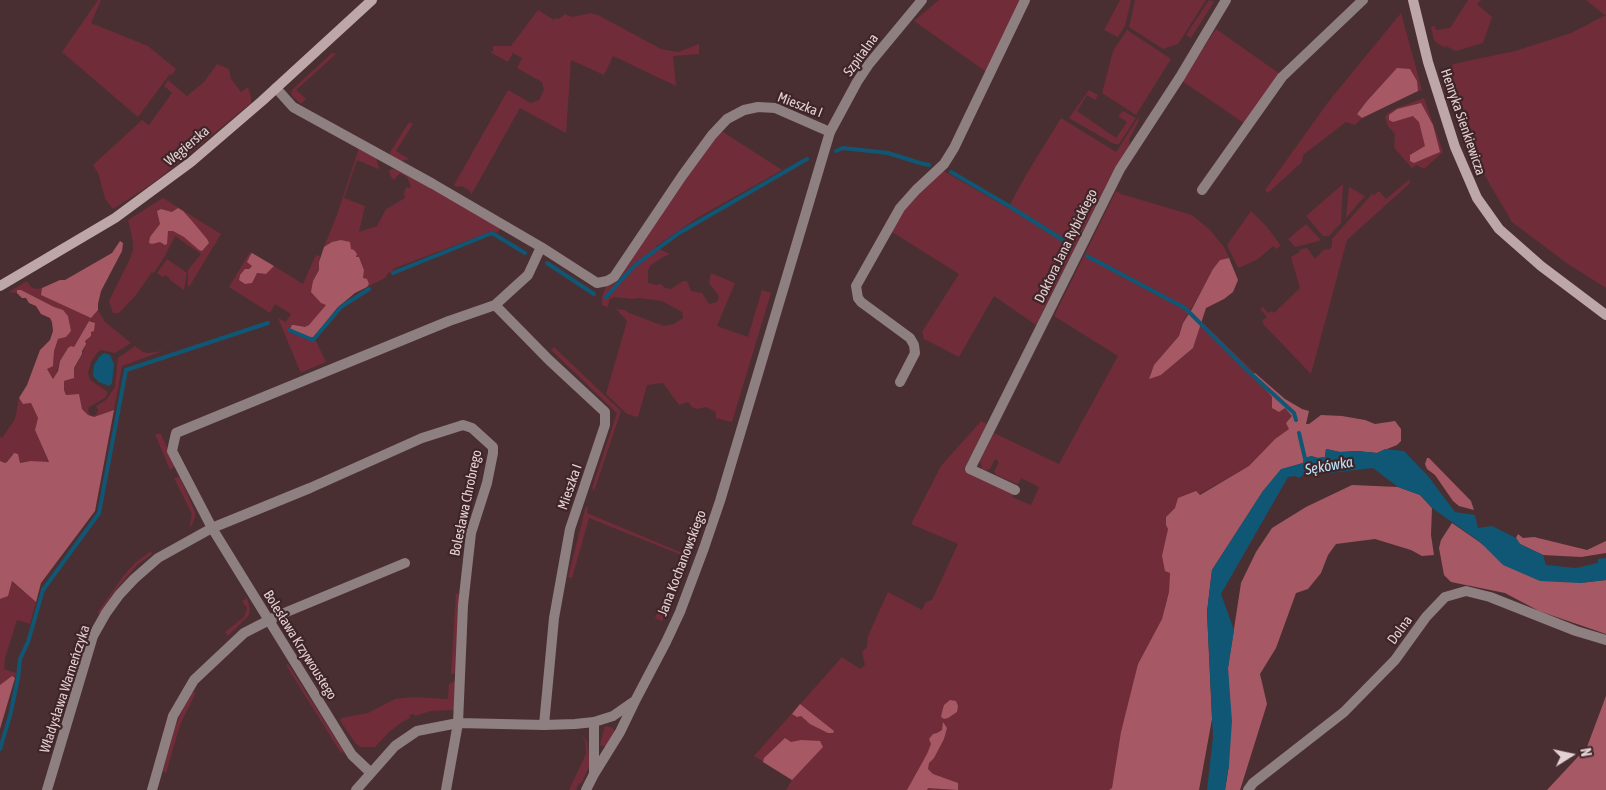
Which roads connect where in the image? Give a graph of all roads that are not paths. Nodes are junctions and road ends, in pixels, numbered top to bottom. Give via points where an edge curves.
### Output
1 (372, 0) edge
2 (922, 0) edge
3 (1026, 0) edge
4 (1226, 0) edge
5 (1363, 0) edge
6 (1412, 0) edge
7 (276, 88) junction
8 (830, 132) junction
9 (1202, 190) dead end
10 (541, 247) junction
11 (0, 286) edge
12 (495, 305) junction
13 (1606, 315) edge
14 (900, 382) dead end
15 (1015, 490) dead end
16 (212, 528) junction
17 (406, 563) dead end
18 (268, 620) junction
19 (1606, 640) edge
20 (635, 701) junction
21 (606, 718) junction
22 (594, 722) junction
23 (458, 723) junction
24 (544, 724) junction
25 (620, 732) junction
26 (370, 772) junction
27 (594, 774) junction
28 (47, 790) edge
29 (152, 790) edge
30 (356, 790) edge
31 (446, 790) edge
32 (586, 790) edge
33 (1248, 790) edge

1 - 7 main road, Węgierska
2 - 8 street, Szpitalna via 861,76
3 - 14 street via 954,148 944,164 900,208 856,286 861,302 910,338 914,345 915,353
4 - 15 street, Doktora Jana Rybickiego via 1120,169 970,470
5 - 9 street via 1282,77
6 - 13 main road, Henryka Sienkiewicza via 1452,138 1477,198 1499,229 1541,266
7 - 10 street, Mieszka I via 293,107
7 - 11 main road, Węgierska via 155,190 113,219
8 - 10 street, Mieszka I via 776,108 758,106 727,119 712,134 614,277 607,281 597,283
8 - 20 street, Jana Kochanowskiego via 710,531 680,612
10 - 12 street via 528,275
12 - 16 street via 176,433 172,451
12 - 24 street, Mieszka I via 604,412 605,426 570,529 554,618
16 - 18 street, Bolesława Krzywoustego
16 - 23 street, Bolesława Chrobrego via 422,438 463,425 472,428 492,447 493,452 471,533 462,606
16 - 28 street, Władysława Warneńczyka via 158,558 134,579 106,613 93,636
17 - 18 street
18 - 26 street, Bolesława Krzywoustego via 352,755
18 - 29 street via 244,633 194,680 173,716
19 - 33 street, Dolna via 1490,597 1466,591 1445,597 1395,660 1344,712
20 - 21 street, Jana Kochanowskiego
20 - 25 street
21 - 22 street, Jana Kochanowskiego
21 - 25 street
22 - 24 street, Jana Kochanowskiego
22 - 27 street
23 - 24 street, Jana Kochanowskiego
23 - 26 street, Jana Kochanowskiego via 417,731 394,746
23 - 31 street
25 - 27 street
26 - 30 street, Jana Kochanowskiego
27 - 32 street

